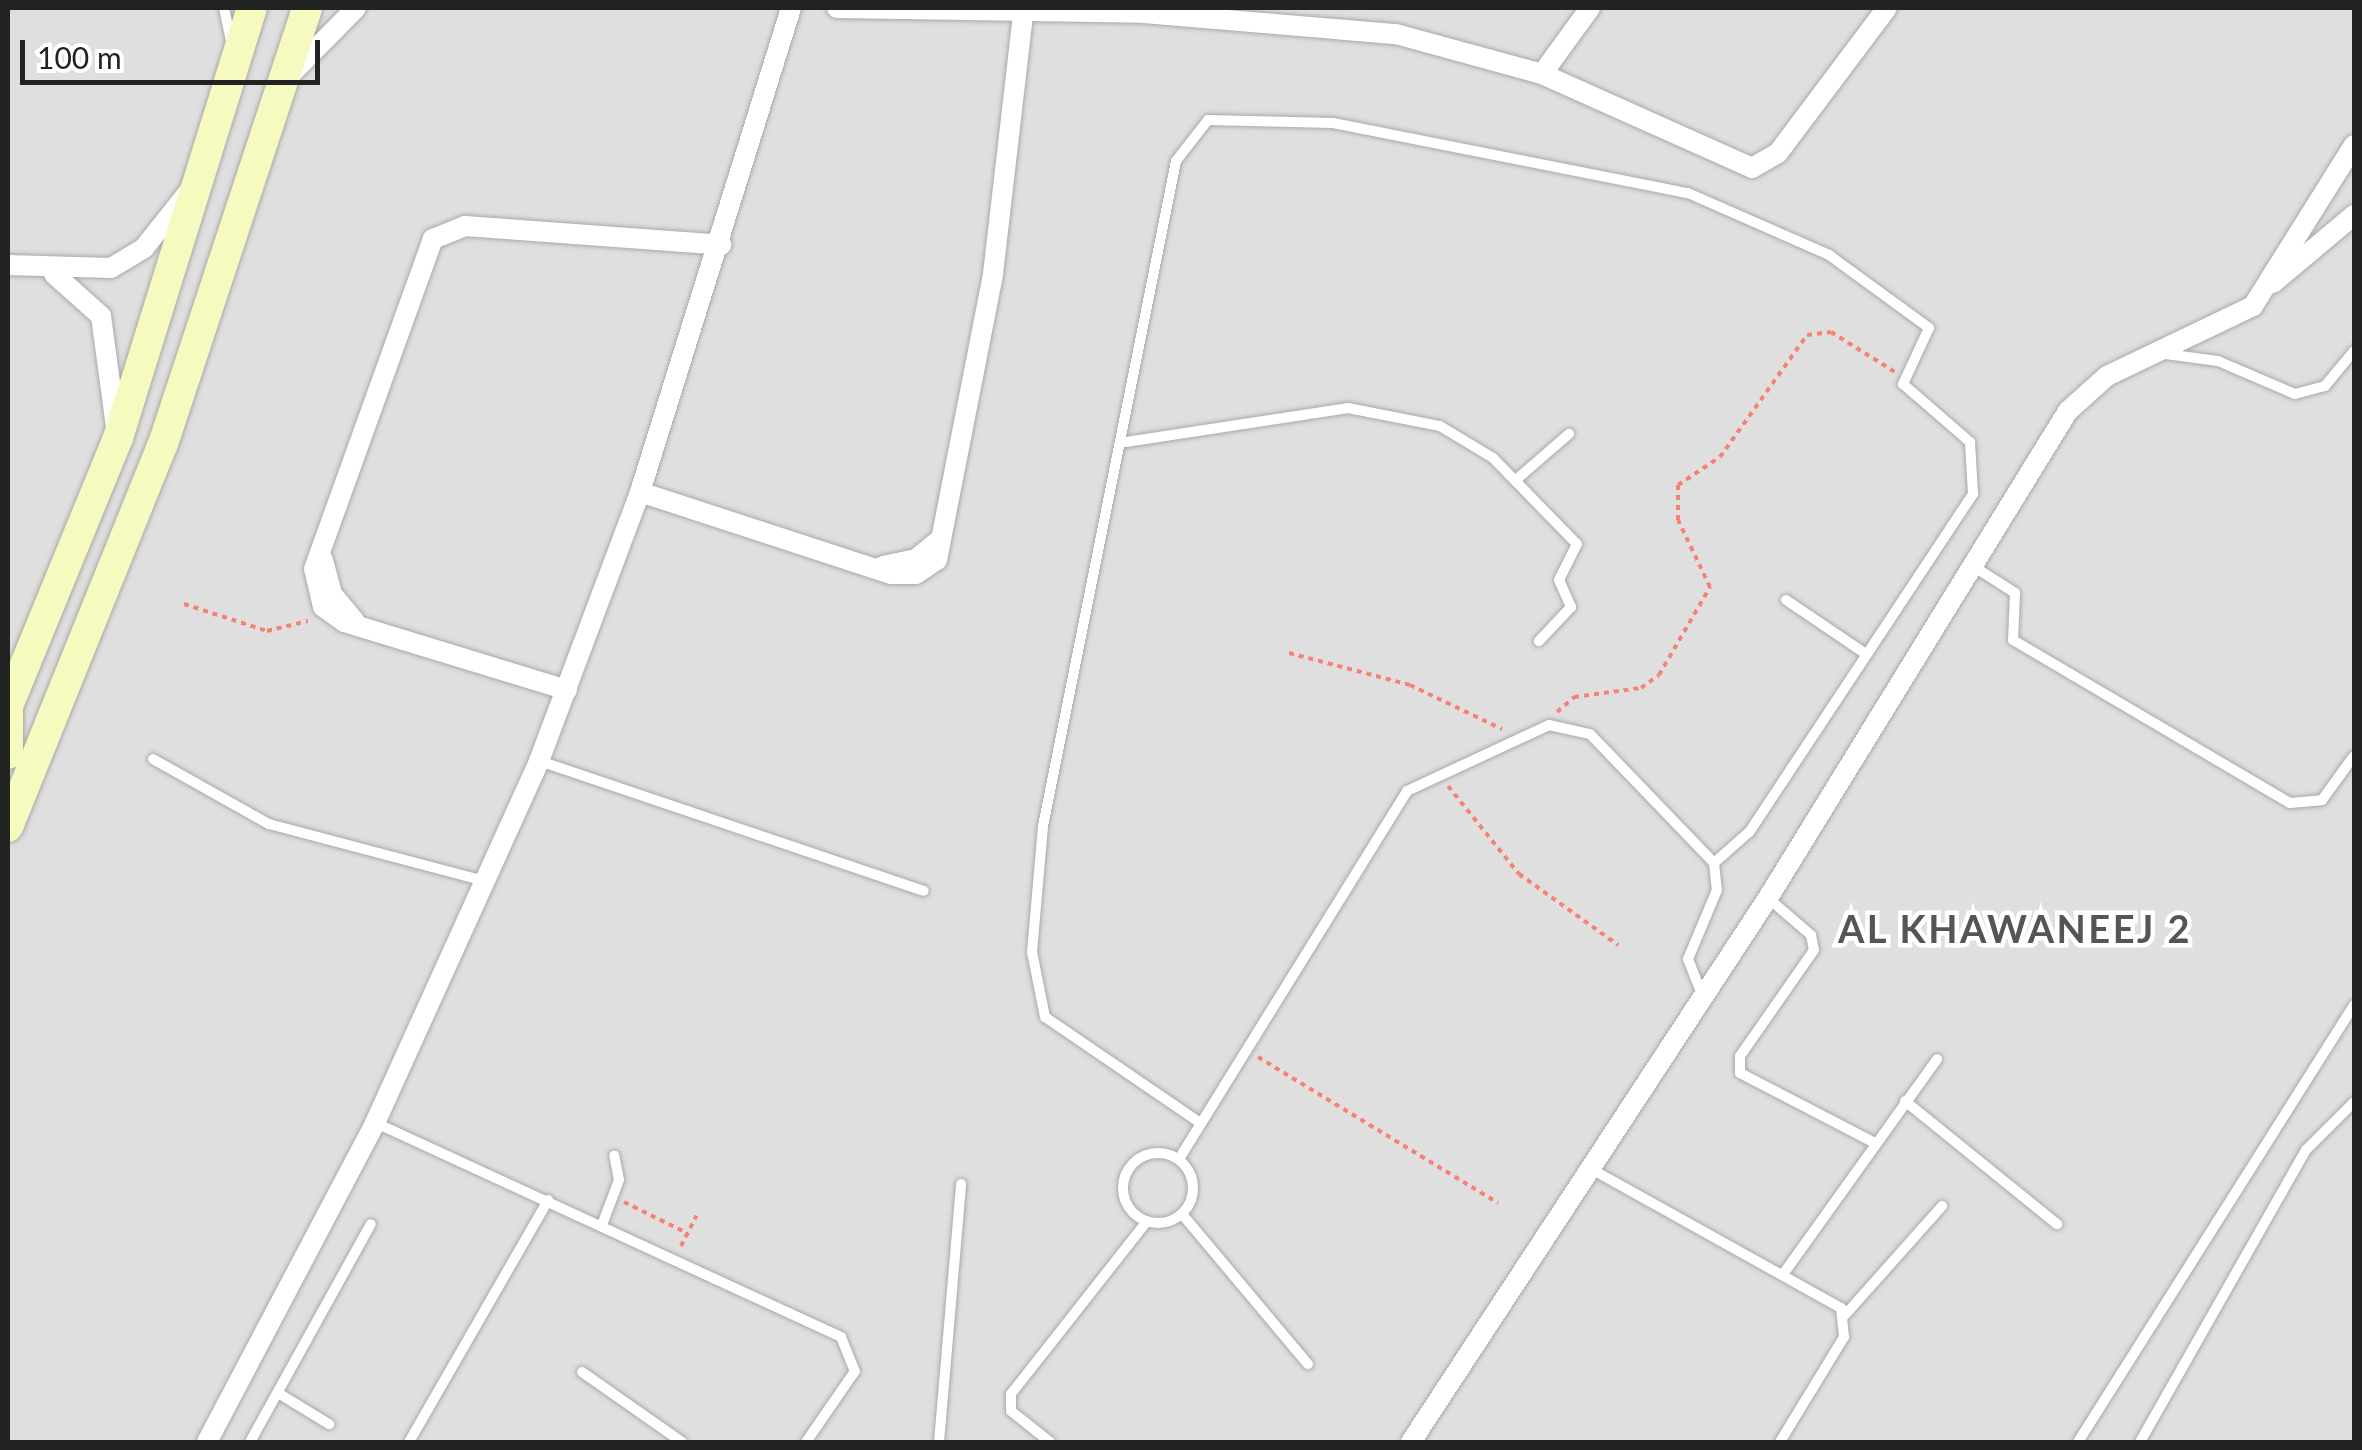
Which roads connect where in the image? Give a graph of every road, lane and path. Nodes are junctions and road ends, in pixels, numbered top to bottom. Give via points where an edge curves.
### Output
1 (224, 8) edge
2 (252, 8) edge
3 (307, 8) edge
4 (356, 8) edge
5 (792, 8) edge
6 (837, 8) edge
7 (1590, 8) edge
8 (1887, 8) edge
9 (1144, 10) edge
10 (1208, 12) edge
11 (1023, 16) junction
12 (238, 56) junction
13 (1542, 74) junction
14 (286, 80) junction
15 (2354, 145) edge
16 (202, 177) junction
17 (2354, 215) edge
18 (721, 245) junction
19 (8, 265) edge
20 (47, 271) junction
21 (2271, 284) junction
22 (2354, 352) edge
23 (2155, 353) junction
24 (1904, 377) junction
25 (1569, 434) dead end
26 (118, 438) junction
27 (1126, 442) junction
28 (1517, 479) junction
29 (640, 492) junction
30 (322, 548) junction
31 (1973, 566) junction
32 (1786, 600) dead end
33 (184, 604) dead end
34 (322, 606) junction
35 (365, 627) junction
36 (1539, 642) dead end
37 (1289, 653) dead end
38 (1866, 654) junction
39 (567, 690) junction
40 (8, 706) edge
41 (1549, 725) junction
42 (1523, 741) junction
43 (8, 754) edge
44 (2354, 756) edge
45 (153, 759) dead end
46 (538, 761) junction
47 (1441, 772) junction
48 (8, 827) edge
49 (1714, 863) junction
50 (487, 882) junction
51 (924, 892) dead end
52 (1768, 898) junction
53 (1618, 945) dead end
54 (1704, 999) junction
55 (2354, 1005) edge
56 (1245, 1049) junction
57 (1936, 1059) dead end
58 (1905, 1101) junction
59 (2354, 1102) edge
60 (375, 1122) junction
61 (1200, 1122) junction
62 (1874, 1143) junction
63 (614, 1155) dead end
64 (1179, 1158) junction
65 (1593, 1170) junction
66 (961, 1184) dead end
67 (615, 1197) junction
68 (548, 1200) junction
69 (1498, 1203) dead end
70 (1942, 1206) dead end
71 (1182, 1214) junction
72 (696, 1216) dead end
73 (1147, 1221) junction
74 (371, 1224) dead end
75 (2057, 1224) dead end
76 (602, 1225) junction
77 (687, 1233) junction
78 (674, 1259) junction
79 (1784, 1274) junction
80 (1845, 1315) junction
81 (1308, 1364) dead end
82 (582, 1372) dead end
83 (278, 1394) junction
84 (329, 1424) dead end
85 (207, 1442) edge
86 (250, 1442) edge
87 (409, 1442) edge
88 (682, 1442) edge
89 (806, 1442) edge
90 (938, 1442) edge
91 (1050, 1442) edge
92 (1411, 1442) edge
93 (1780, 1442) edge
94 (2078, 1442) edge
95 (2140, 1442) edge

1 - 12 lane
2 - 12 street
3 - 14 street
4 - 14 street
5 - 18 street
6 - 11 street
7 - 13 street
8 - 13 street via 1778,153 1752,168
9 - 10 street
9 - 11 street
10 - 13 street via 1396,34
11 - 29 street via 993,274 948,530 927,569 903,576
12 - 16 street
14 - 48 street via 163,444
15 - 21 street
16 - 20 street via 134,256 98,271
16 - 26 street
17 - 21 street
18 - 29 street
18 - 30 street via 442,232 426,248
19 - 20 street
20 - 26 street via 79,288 101,316
21 - 23 street via 2240,315
22 - 23 lane via 2324,386 2295,394 2218,360
23 - 31 street via 2080,398
24 - 27 lane via 1930,340 1925,323 1830,255 1728,206 1333,124 1218,117 1179,150
24 - 38 lane via 1912,396 1970,442 1978,474
24 - 41 path via 1831,332 1808,334 1720,458 1678,484 1678,520 1710,586 1659,675 1641,688 1574,697
25 - 28 lane
26 - 40 street
27 - 28 lane via 1318,410 1380,410 1440,426
27 - 61 lane via 1043,826 1032,984 1054,1025
28 - 36 lane via 1578,550 1559,580 1571,607
29 - 39 street
30 - 34 street via 313,582
30 - 35 street via 332,594
31 - 44 lane via 2016,593 2014,640 2290,803 2322,800
31 - 52 street
32 - 38 lane
33 - 34 path via 280,632
34 - 35 street
35 - 39 street
37 - 42 path via 1410,685
38 - 49 lane via 1750,832
39 - 46 street
40 - 43 street
41 - 42 lane
41 - 49 lane via 1590,734
42 - 47 lane
45 - 50 lane via 269,824
46 - 50 street
46 - 51 lane
47 - 53 path via 1500,856
47 - 56 lane via 1400,802
49 - 54 lane via 1717,890 1688,959
50 - 60 street
52 - 54 street
52 - 62 lane via 1811,935 1814,950 1740,1056 1740,1073
54 - 65 street
55 - 94 lane
56 - 61 lane
56 - 69 path
57 - 58 lane
58 - 62 lane
58 - 75 lane
59 - 95 lane via 2306,1150
60 - 68 lane
60 - 85 street
61 - 64 lane
62 - 79 lane
63 - 67 lane
64 - 71 lane via 1194,1182
64 - 73 lane via 1146,1155 1128,1169 1125,1201
65 - 79 lane
65 - 92 street
66 - 90 lane
67 - 76 lane
67 - 77 path
68 - 76 lane
68 - 87 lane
70 - 80 lane
71 - 73 lane
71 - 81 lane
72 - 77 path
73 - 91 lane via 1011,1394 1012,1411
74 - 83 lane
76 - 78 lane
77 - 78 path
78 - 89 lane via 848,1343 852,1380
79 - 80 lane
80 - 93 lane via 1844,1337
82 - 88 lane
83 - 84 lane
83 - 86 lane

